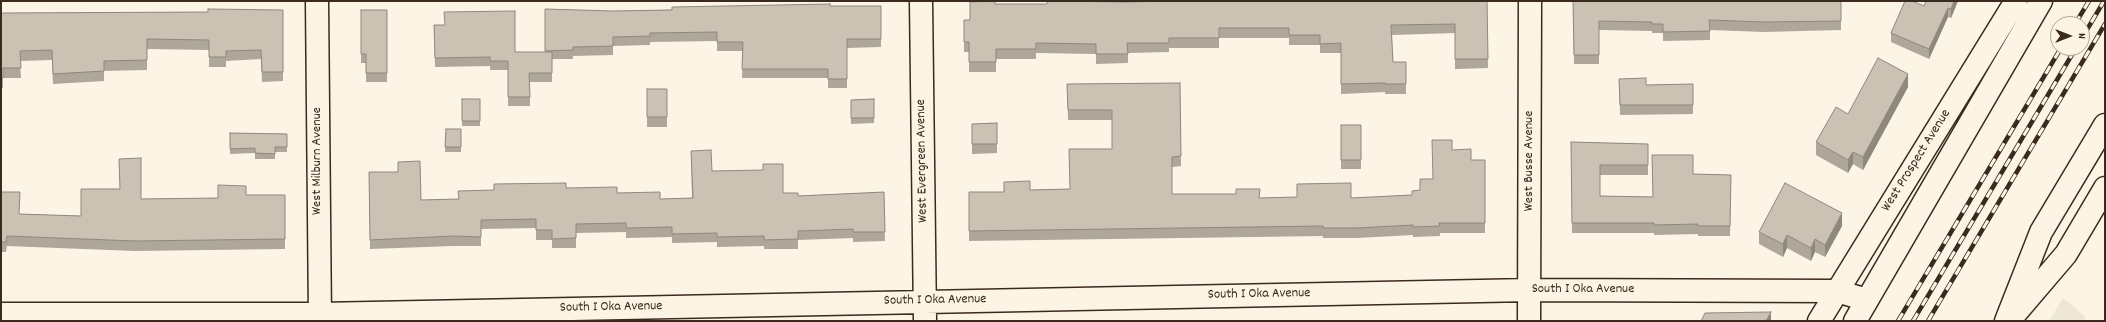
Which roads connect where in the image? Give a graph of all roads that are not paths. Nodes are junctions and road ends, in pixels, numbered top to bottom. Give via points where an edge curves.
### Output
1 (317, 1) edge
2 (921, 1) edge
3 (1530, 1) edge
4 (2016, 1) edge
5 (2041, 1) edge
6 (2105, 124) edge
7 (2105, 188) edge
8 (1530, 290) junction
9 (1837, 291) junction
10 (1867, 300) junction
11 (925, 311) edge
12 (1, 314) edge
13 (320, 317) edge
14 (1530, 321) edge
15 (1820, 321) edge
16 (1855, 321) edge
17 (2007, 321) edge

1 - 13 street, West Milburn Avenue
2 - 11 street, West Evergreen Avenue
3 - 8 street, West Busse Avenue
4 - 9 street, West Prospect Avenue
5 - 10 street, West Prospect Avenue
6 - 17 street via 2041,232
7 - 17 street via 2066,254
8 - 9 street, South I Oka Avenue
8 - 11 street, South I Oka Avenue
8 - 14 street, West Busse Avenue
9 - 10 street, South I Oka Avenue
9 - 15 street, West Prospect Avenue
10 - 16 street, West Prospect Avenue
11 - 13 street, South I Oka Avenue
12 - 13 street, South I Oka Avenue

